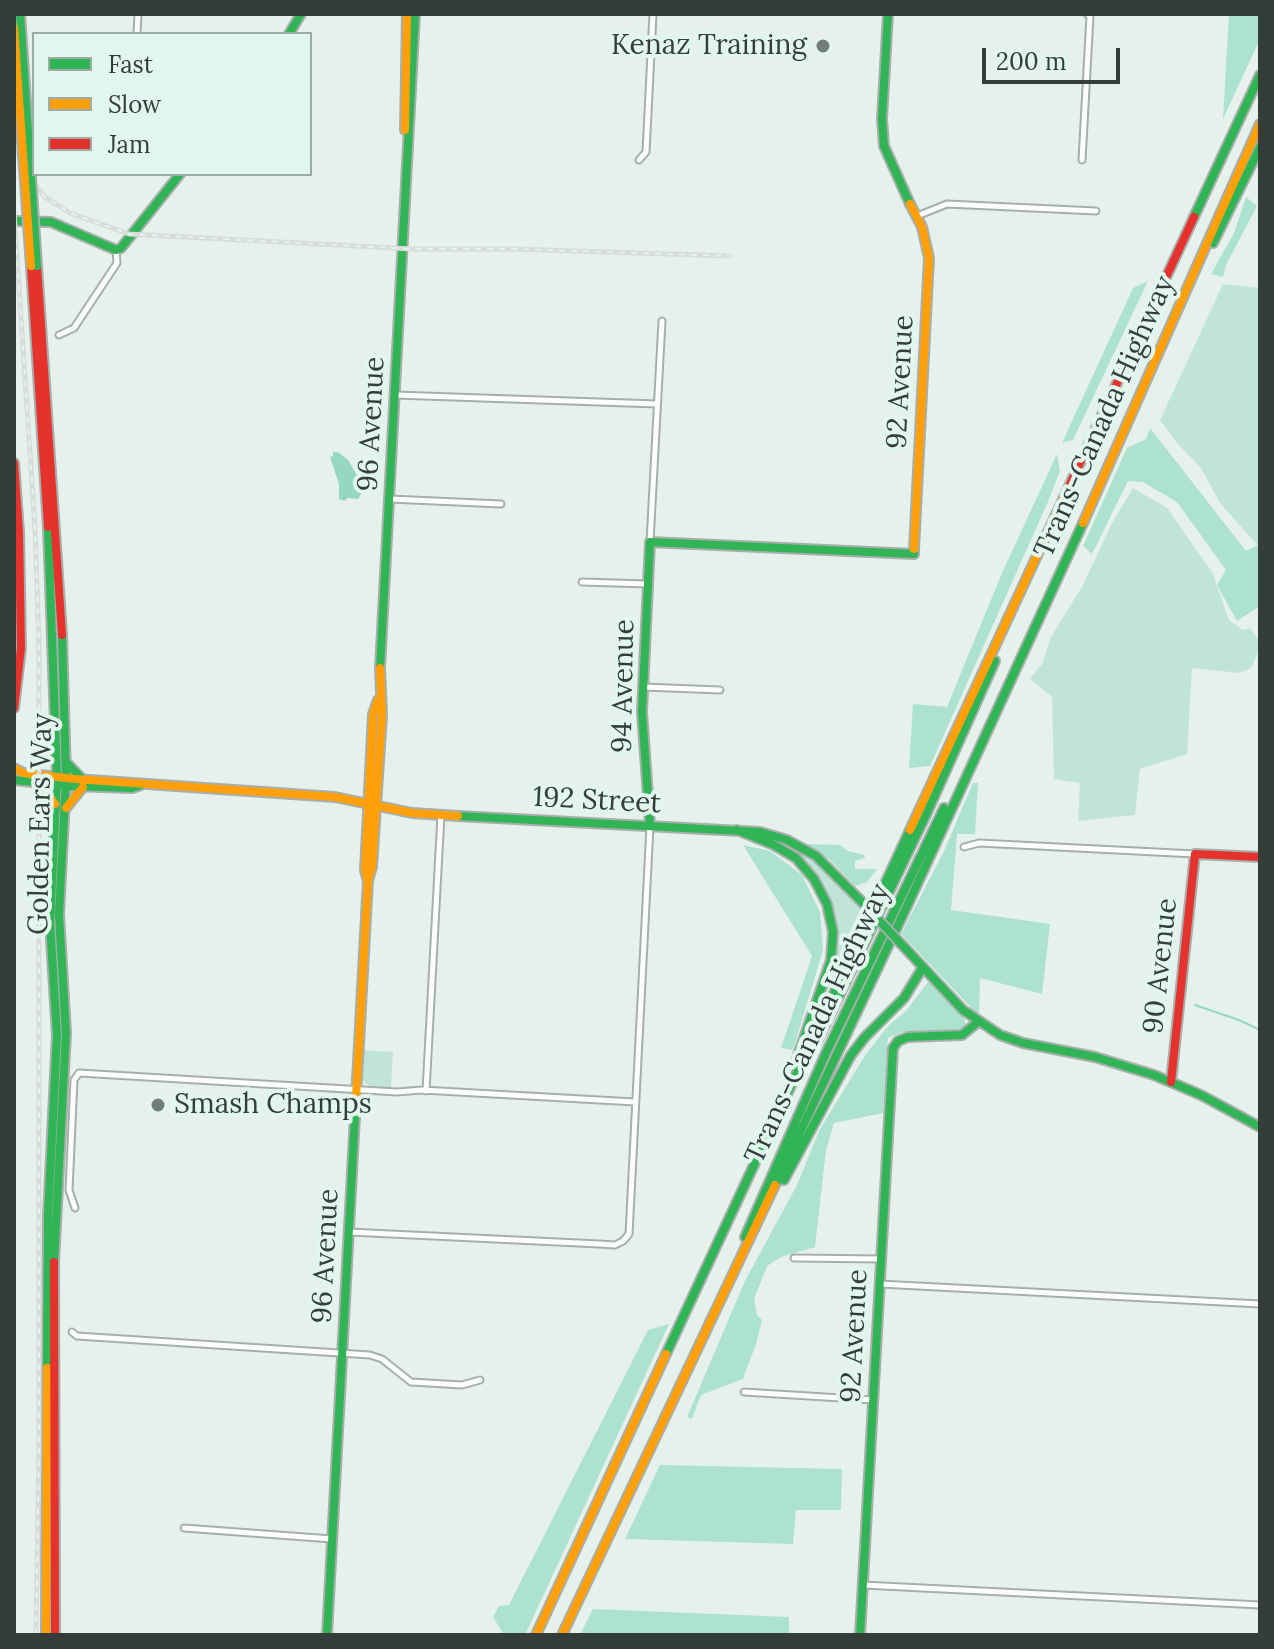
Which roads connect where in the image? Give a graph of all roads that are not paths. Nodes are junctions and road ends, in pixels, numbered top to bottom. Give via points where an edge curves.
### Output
1 (20, 14) edge
2 (301, 14) edge
3 (407, 14) edge
4 (415, 14) edge
5 (653, 14) edge
6 (888, 14) edge
7 (1087, 14) edge
8 (16, 27) edge
9 (290, 32) edge
10 (1260, 75) edge
11 (1260, 124) edge
12 (1260, 147) edge
13 (407, 152) junction
14 (639, 160) dead end
15 (1082, 160) dead end
16 (178, 176) edge
17 (1096, 211) dead end
18 (917, 216) junction
19 (14, 221) edge
20 (116, 250) junction
21 (34, 266) junction
22 (1183, 299) junction
23 (662, 321) dead end
24 (59, 335) dead end
25 (395, 395) junction
26 (657, 404) junction
27 (14, 463) edge
28 (390, 499) junction
29 (501, 504) dead end
30 (650, 542) junction
31 (582, 582) dead end
32 (648, 584) junction
33 (643, 687) junction
34 (720, 690) dead end
35 (14, 708) edge
36 (987, 727) junction
37 (66, 762) junction
38 (14, 768) edge
39 (14, 780) edge
40 (61, 782) junction
41 (83, 783) junction
42 (41, 784) junction
43 (55, 805) junction
44 (372, 806) junction
45 (65, 809) junction
46 (441, 815) junction
47 (650, 825) junction
48 (737, 830) junction
49 (964, 847) dead end
50 (1195, 854) junction
51 (1260, 857) edge
52 (923, 967) junction
53 (978, 1022) junction
54 (1171, 1082) junction
55 (357, 1089) junction
56 (426, 1091) junction
57 (635, 1102) junction
58 (776, 1117) junction
59 (1260, 1127) edge
60 (75, 1208) dead end
61 (763, 1213) junction
62 (349, 1232) junction
63 (794, 1258) dead end
64 (881, 1259) junction
65 (880, 1284) junction
66 (1260, 1304) edge
67 (72, 1332) dead end
68 (700, 1345) junction
69 (343, 1353) junction
70 (480, 1380) dead end
71 (744, 1392) dead end
72 (873, 1400) junction
73 (184, 1528) dead end
74 (333, 1539) junction
75 (863, 1585) junction
76 (1260, 1605) edge
77 (46, 1635) edge
78 (55, 1635) edge
79 (327, 1635) edge
80 (536, 1635) edge
81 (562, 1635) edge
82 (860, 1635) edge

1 - 8 main road, Golden Ears Way
2 - 9 main road
3 - 13 main road, 96 Avenue
4 - 13 main road, 96 Avenue
5 - 14 street via 646,152
6 - 18 main road, 92 Avenue via 883,134 890,164
7 - 15 street
8 - 21 main road, Golden Ears Way, bridge
10 - 58 main road, Trans-Canada Highway
11 - 22 main road, Trans-Canada Highway
12 - 22 main road
13 - 25 main road, 96 Avenue
16 - 20 main road via 126,245
17 - 18 street via 947,204
18 - 30 main road, 92 Avenue via 929,269 914,554
19 - 20 main road via 51,222
20 - 24 street via 117,263 74,328
21 - 37 main road, Golden Ears Way via 60,591
21 - 40 main road, Golden Ears Way
22 - 36 main road, Trans-Canada Highway
23 - 26 street, 94 Avenue
25 - 26 street
25 - 28 main road, 96 Avenue
26 - 30 street, 94 Avenue
27 - 35 main road via 21,648
28 - 29 street
28 - 44 main road, 96 Avenue via 382,715
30 - 32 main road, 94 Avenue
31 - 32 street
32 - 33 main road, 94 Avenue
33 - 34 street
33 - 47 main road, 94 Avenue
36 - 61 main road, Trans-Canada Highway
36 - 68 main road, Trans-Canada Highway via 826,1053
37 - 40 main road, Golden Ears Way
37 - 41 main road
38 - 40 main road, 192 Street
39 - 42 main road, 192 Street
40 - 41 main road, 192 Street
40 - 42 main road, 192 Street
40 - 43 main road, Golden Ears Way
40 - 45 main road, Golden Ears Way
41 - 44 main road, 192 Street via 132,781 335,797
41 - 45 main road
42 - 43 main road
43 - 77 main road, Golden Ears Way via 50,936 57,1035 48,1237
44 - 46 main road, 192 Street
44 - 55 main road, 96 Avenue
45 - 78 main road, Golden Ears Way via 59,924 66,1033 54,1260
46 - 47 main road, 192 Street
46 - 56 street
47 - 48 main road, 192 Street
47 - 57 street, 94 Avenue
48 - 52 main road, 192 Street, bridge via 774,836 816,856
48 - 58 main road via 796,858 827,904 833,932 831,960
49 - 50 street via 979,843
50 - 51 main road
50 - 54 main road, 90 Avenue
52 - 53 main road, 192 Street
52 - 61 main road via 904,998 851,1055
53 - 54 main road, 192 Street via 1009,1038 1124,1065
53 - 64 main road, 92 Avenue via 962,1035 908,1037 898,1041 893,1053
54 - 59 main road, 192 Street
55 - 56 street
55 - 60 street via 77,1074 69,1190
55 - 62 main road, 96 Avenue
56 - 57 street
57 - 62 street, 94 Avenue via 629,1234 615,1245
58 - 80 main road, Trans-Canada Highway
61 - 68 main road, Trans-Canada Highway
62 - 69 main road, 96 Avenue
63 - 64 street
64 - 65 main road, 92 Avenue
65 - 66 street
65 - 72 main road, 92 Avenue
67 - 69 street
68 - 81 main road, Trans-Canada Highway
69 - 70 street via 381,1358 409,1381 462,1385
69 - 74 main road, 96 Avenue
71 - 72 street
72 - 75 main road, 92 Avenue
73 - 74 street
74 - 79 main road, 96 Avenue
75 - 76 street
75 - 82 main road, 92 Avenue

